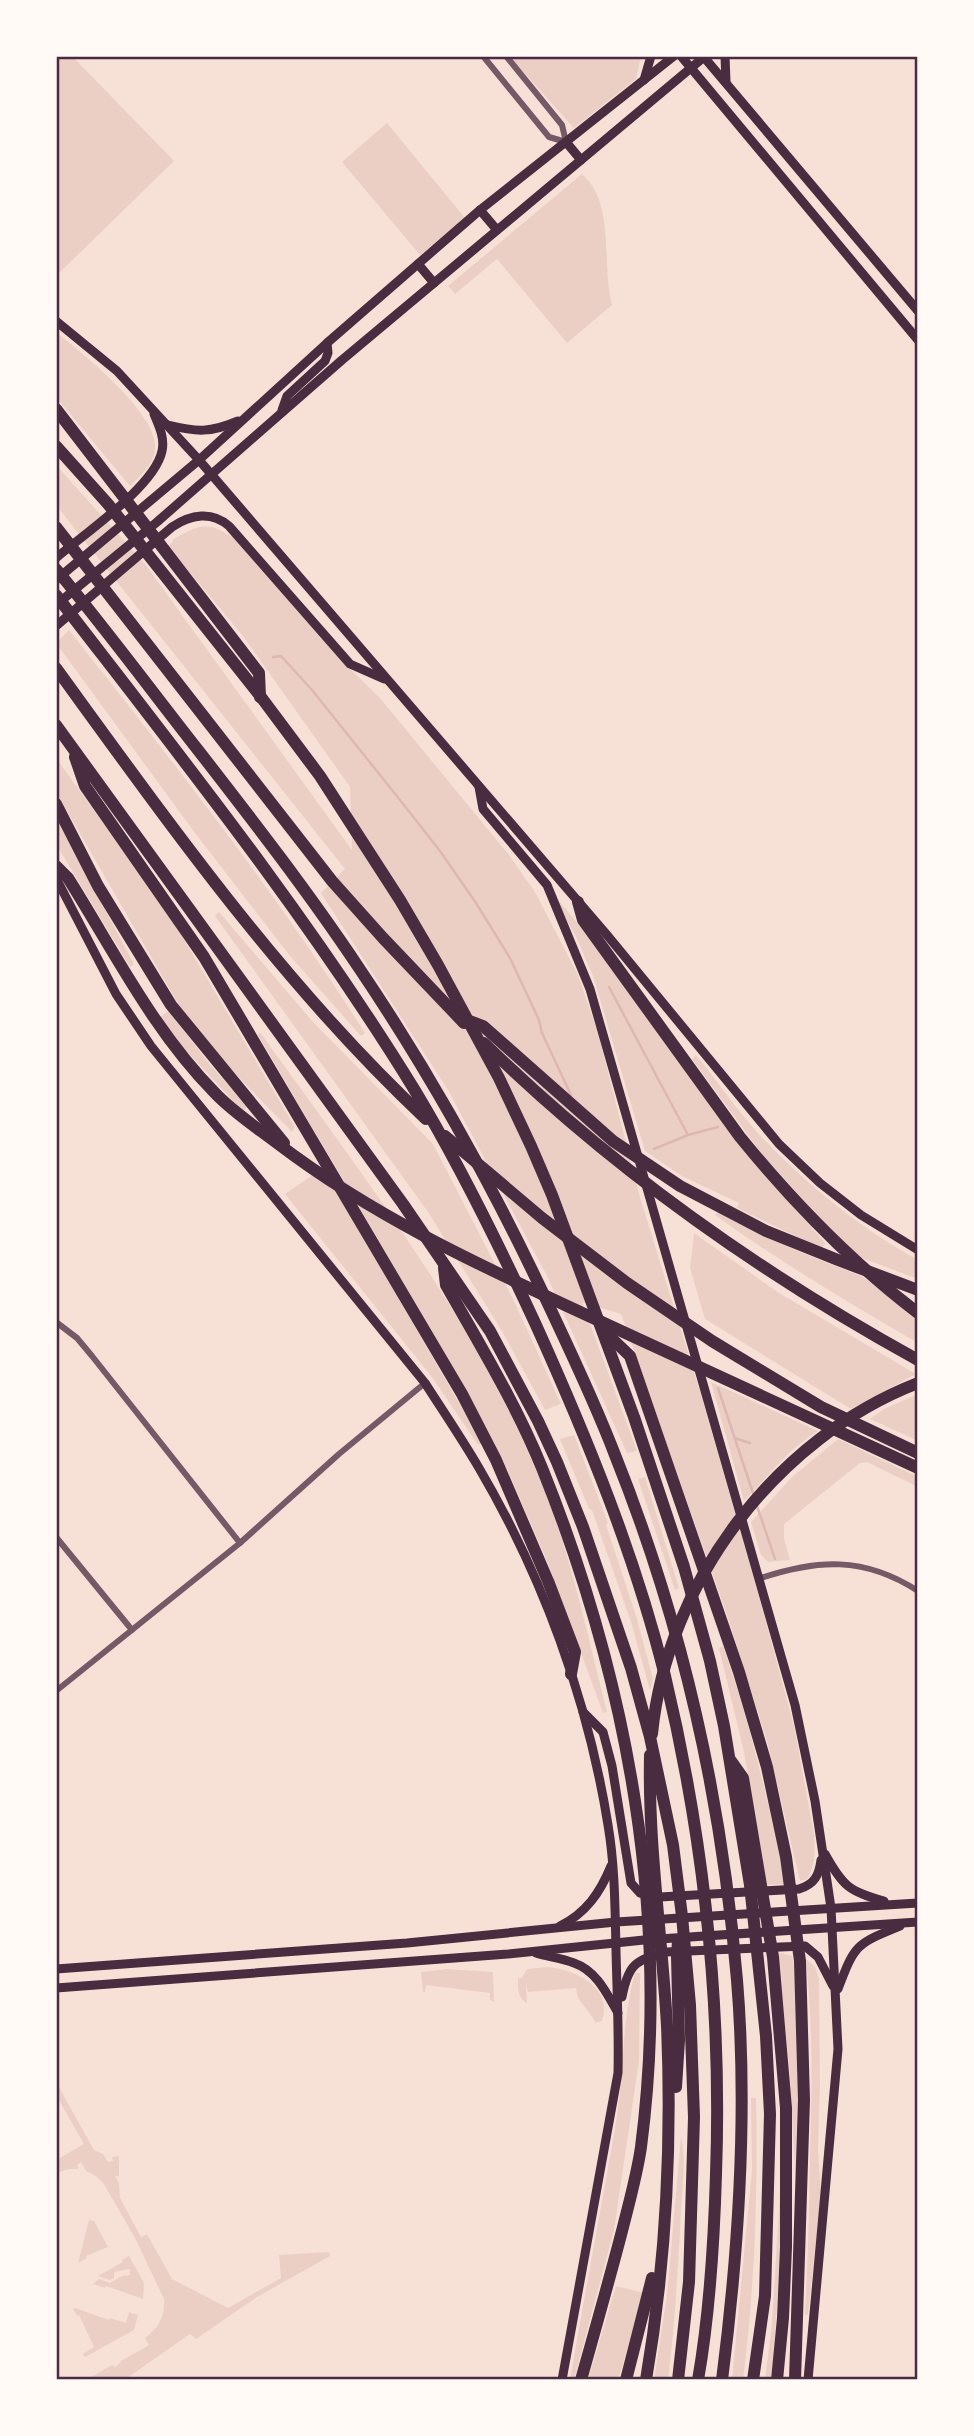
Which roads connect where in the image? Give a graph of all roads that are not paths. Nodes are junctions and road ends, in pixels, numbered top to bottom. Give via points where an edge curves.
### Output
1 (483, 56) edge
2 (506, 56) edge
3 (651, 56) edge
4 (674, 56) edge
5 (681, 56) edge
6 (725, 56) edge
7 (704, 57) edge
8 (691, 69) junction
9 (643, 82) junction
10 (727, 83) junction
11 (566, 142) junction
12 (580, 160) junction
13 (480, 211) junction
14 (497, 230) junction
15 (418, 264) junction
16 (434, 283) junction
17 (918, 311) edge
18 (56, 321) edge
19 (918, 340) edge
20 (327, 343) junction
21 (151, 407) junction
22 (56, 409) edge
23 (282, 412) junction
24 (243, 419) junction
25 (168, 425) junction
26 (56, 446) edge
27 (199, 460) junction
28 (211, 475) junction
29 (56, 527) edge
30 (56, 558) edge
31 (56, 569) edge
32 (56, 580) edge
33 (56, 595) edge
34 (56, 605) edge
35 (56, 626) edge
36 (56, 668) edge
37 (388, 680) junction
38 (261, 697) junction
39 (56, 725) edge
40 (70, 744) junction
41 (480, 787) junction
42 (56, 804) edge
43 (56, 866) edge
44 (56, 878) edge
45 (578, 902) junction
46 (457, 1016) junction
47 (298, 1159) junction
48 (918, 1250) edge
49 (443, 1264) junction
50 (918, 1290) edge
51 (918, 1314) edge
52 (56, 1322) edge
53 (603, 1329) junction
54 (918, 1360) edge
55 (425, 1383) junction
56 (918, 1383) edge
57 (918, 1453) edge
58 (918, 1468) edge
59 (56, 1537) edge
60 (240, 1543) junction
61 (758, 1579) junction
62 (918, 1591) edge
63 (132, 1630) junction
64 (571, 1674) junction
65 (56, 1691) edge
66 (582, 1711) junction
67 (729, 1759) junction
68 (822, 1849) junction
69 (613, 1862) junction
70 (918, 1903) edge
71 (894, 1904) junction
72 (831, 1908) junction
73 (682, 1916) junction
74 (616, 1922) junction
75 (913, 1923) edge
76 (831, 1927) junction
77 (554, 1929) junction
78 (616, 1943) junction
79 (407, 1944) junction
80 (531, 1952) junction
81 (408, 1961) junction
82 (145, 1963) junction
83 (56, 1969) edge
84 (146, 1980) junction
85 (56, 1988) edge
86 (836, 1994) junction
87 (619, 2015) junction
88 (562, 2380) edge
89 (581, 2380) edge
90 (625, 2380) edge
91 (646, 2380) edge
92 (678, 2380) edge
93 (698, 2380) edge
94 (722, 2380) edge
95 (753, 2380) edge
96 (776, 2380) edge
97 (795, 2380) edge
98 (808, 2380) edge

1 - 11 street via 549,137
2 - 11 street via 562,125
3 - 9 main road
4 - 9 main road
5 - 8 main road
6 - 10 main road
7 - 8 main road
7 - 10 main road
8 - 12 main road
8 - 19 main road
9 - 11 main road
10 - 17 main road
11 - 12 main road
11 - 13 main road
12 - 14 main road
13 - 14 main road
13 - 15 main road
14 - 16 main road
15 - 16 main road
15 - 20 main road
16 - 23 main road
18 - 21 main road
20 - 23 main road via 325,361 287,396
20 - 24 main road
21 - 25 main road
21 - 30 main road via 162,450 149,477
22 - 38 highway via 259,673
23 - 28 main road
24 - 25 main road via 214,430
24 - 27 main road
25 - 27 main road
26 - 38 highway via 108,504
27 - 28 main road
27 - 32 main road
28 - 34 main road
28 - 37 main road
29 - 46 highway via 332,881
31 - 94 highway via 316,904 418,1059 531,1267 587,1387 639,1520 661,1582 700,1731 724,1864 737,1981 742,2114 733,2289
33 - 93 highway via 299,914 417,1093 501,1250 565,1390 618,1525 664,1673 678,1735 701,1863 713,1978 718,2075 715,2206
35 - 37 main road via 166,532 199,516 222,520 350,664
36 - 57 highway via 224,897 295,982 394,1089 465,1155 627,1283 712,1341 821,1407
37 - 41 main road
38 - 53 highway via 347,817 444,976 531,1146
39 - 40 highway
40 - 49 highway
40 - 64 highway via 85,786 204,957 462,1394 548,1581 575,1651
41 - 45 main road
41 - 61 main road via 483,809 547,885 590,989
42 - 47 highway via 98,887 172,1005
43 - 47 highway via 189,1065 240,1115
44 - 55 main road via 104,973 151,1046
45 - 48 main road via 779,1144 861,1215
45 - 51 highway via 583,920 768,1171 828,1236
46 - 50 highway via 483,1026 613,1141 680,1186 766,1231
46 - 54 highway via 576,1127 701,1222 793,1285
47 - 58 highway via 428,1240
49 - 73 highway via 514,1373 583,1527 650,1737 673,1845
49 - 89 highway via 446,1285 513,1405 541,1466 572,1550 618,1714 636,1800 650,1975 646,2097 630,2199
52 - 60 street via 92,1356
53 - 67 highway via 684,1567 710,1661
53 - 97 highway via 630,1356 740,1672 786,1857 800,1961 804,2086
55 - 60 street
55 - 64 main road via 512,1528
56 - 91 highway via 842,1423 780,1474 749,1508 717,1551 690,1602 663,1675 652,1726 649,1794 670,2103 666,2214
59 - 63 street
60 - 63 street
61 - 62 street via 805,1565 843,1563 886,1573
61 - 68 main road via 795,1704
63 - 65 street
64 - 66 main road
66 - 68 main road via 603,1732 631,1883 640,1893 660,1898 799,1889 817,1877
66 - 69 main road
67 - 95 highway via 750,1885 766,2036 765,2296
67 - 96 highway via 743,1778 773,1957 786,2108 786,2248
68 - 71 main road via 838,1878 859,1895
68 - 72 main road
69 - 74 main road
69 - 77 main road via 587,1908
70 - 71 main road
71 - 72 main road
72 - 74 main road
72 - 76 main road
73 - 90 highway via 671,2160 658,2251
73 - 92 highway via 694,2130 690,2282
74 - 77 main road
74 - 78 main road
75 - 76 main road
75 - 86 main road via 864,1941 852,1956
76 - 78 main road
76 - 86 main road
77 - 79 main road
78 - 80 main road
78 - 87 main road
79 - 81 main road
79 - 82 main road
80 - 81 main road
80 - 87 main road via 588,1970
81 - 84 main road
82 - 83 main road
82 - 84 main road
84 - 85 main road
86 - 87 main road via 818,1958 805,1946 666,1952 632,1966
86 - 98 main road via 838,2049
87 - 88 main road via 618,2073

